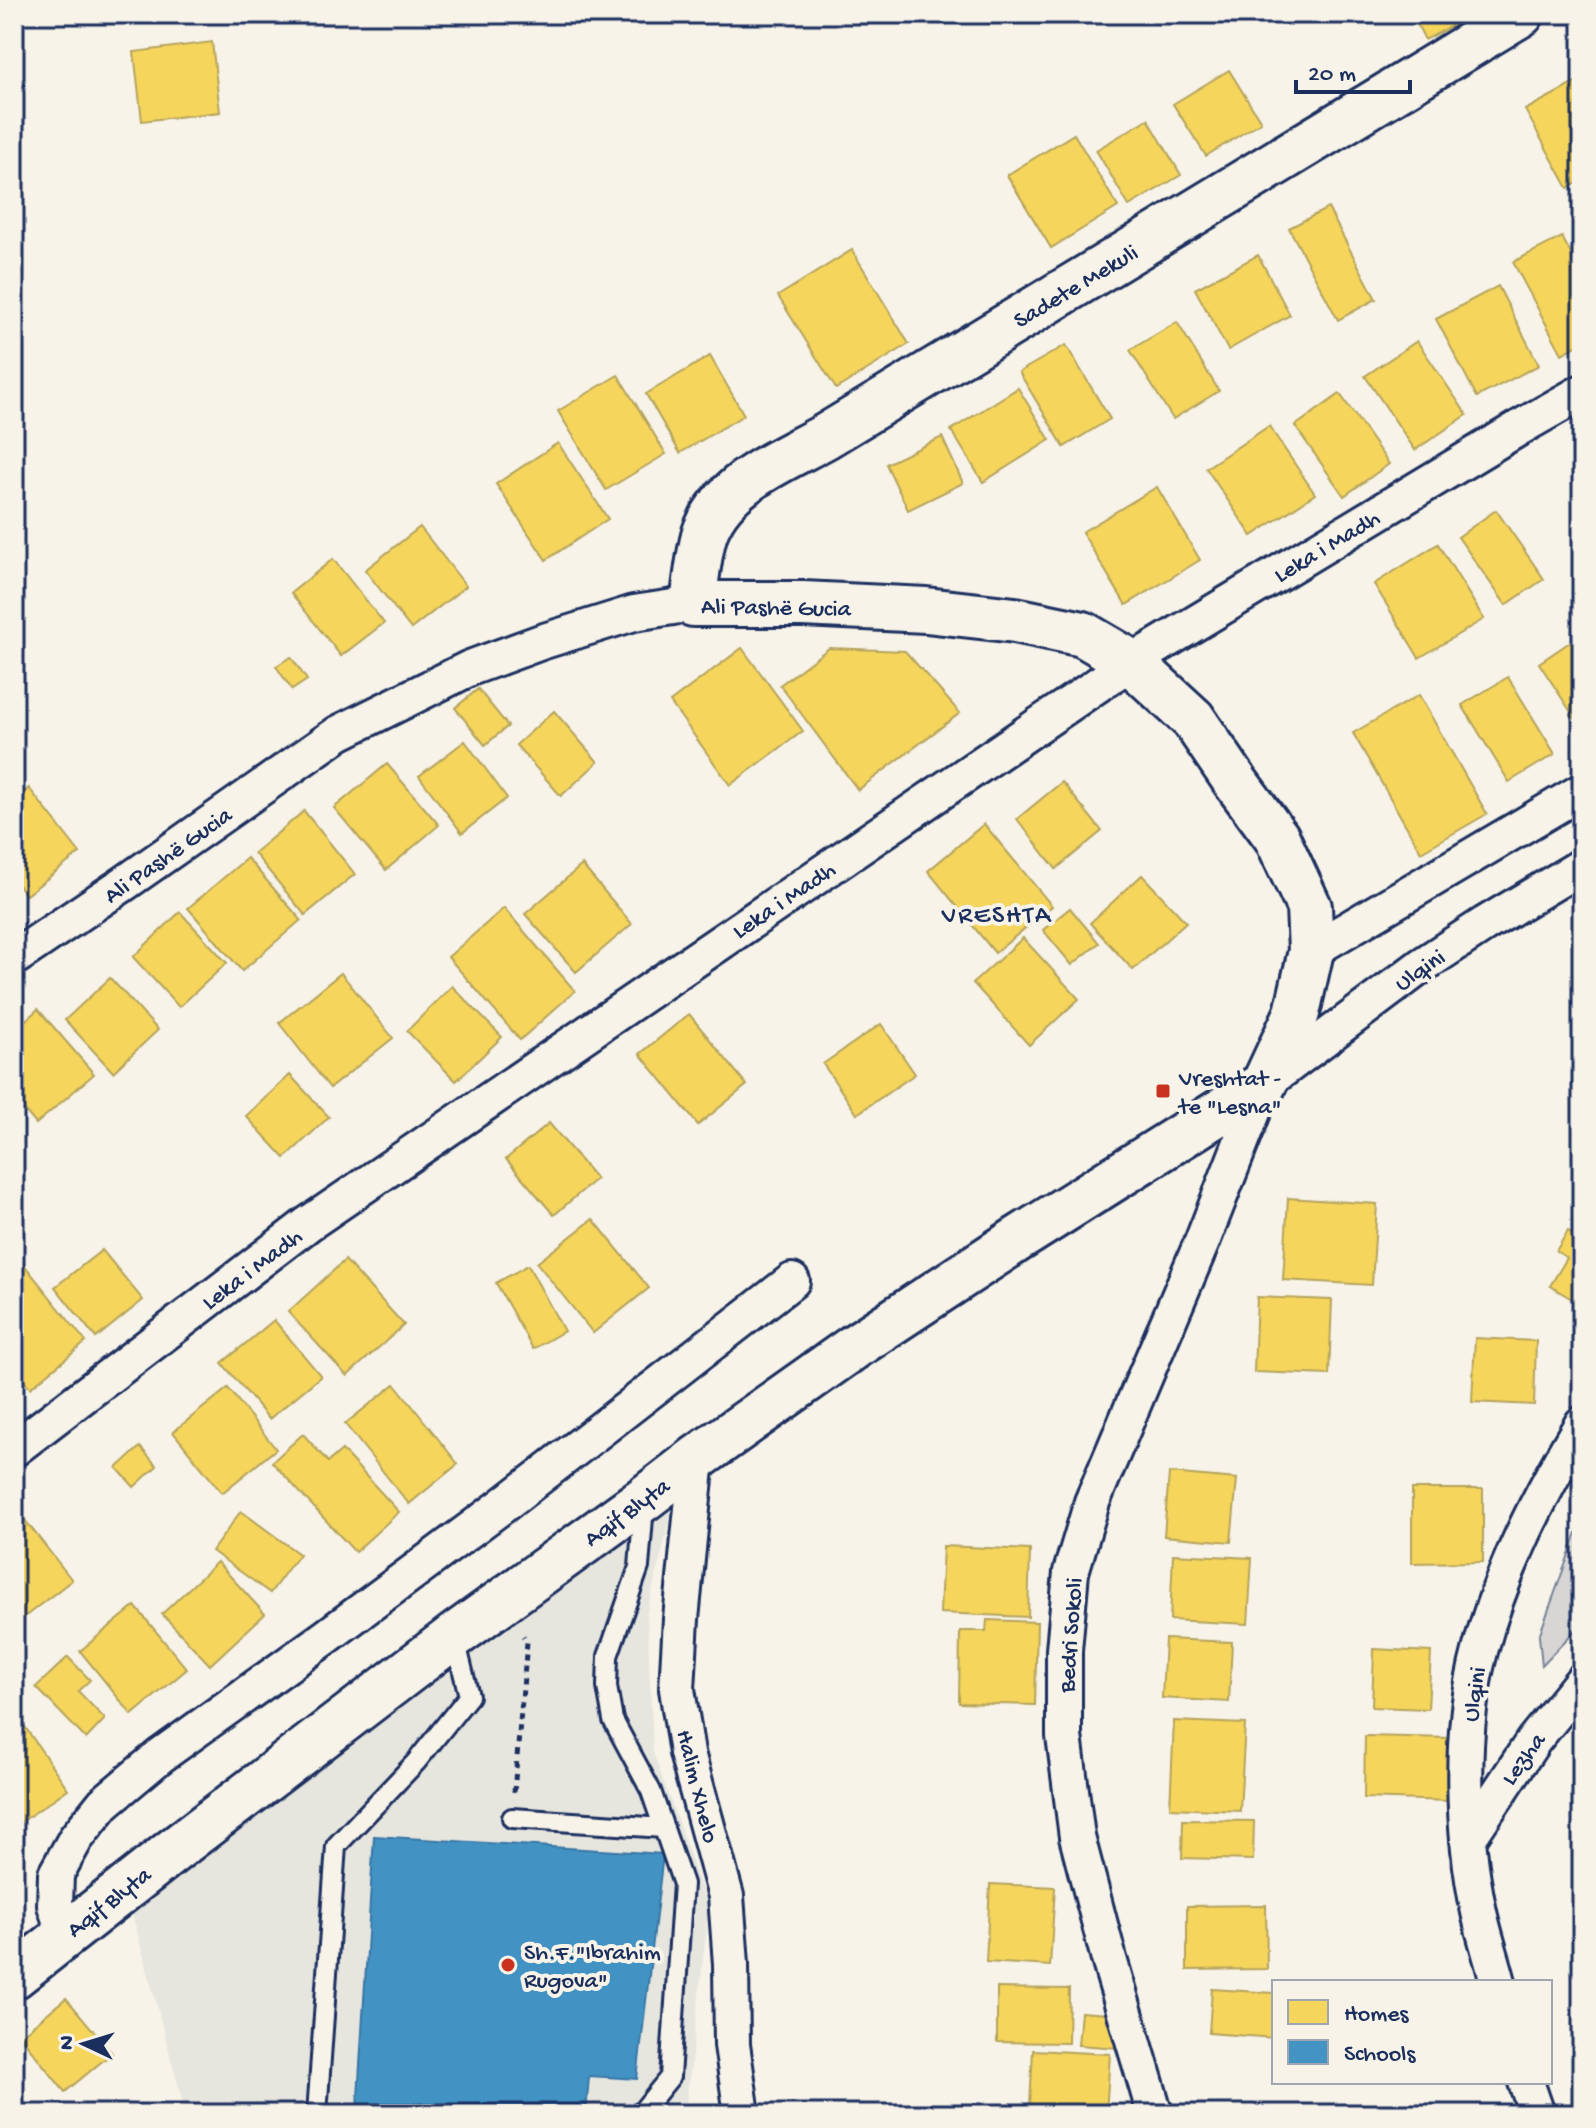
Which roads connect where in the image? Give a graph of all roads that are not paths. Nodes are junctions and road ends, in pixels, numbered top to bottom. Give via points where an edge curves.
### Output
1 (1521, 14) edge
2 (1582, 392) edge
3 (693, 604) junction
4 (1131, 662) junction
5 (1582, 791) edge
6 (1582, 866) edge
7 (1311, 951) junction
8 (14, 958) edge
9 (1264, 1084) junction
10 (792, 1281) dead end
11 (1582, 1424) edge
12 (14, 1449) edge
13 (697, 1458) junction
14 (645, 1498) junction
15 (454, 1636) junction
16 (1582, 1681) edge
17 (1468, 1732) junction
18 (1534, 1740) junction
19 (512, 1818) road end
20 (664, 1828) junction
21 (1468, 1839) junction
22 (65, 1935) junction
23 (14, 1976) edge
24 (1497, 1980) edge
25 (1527, 2084) edge
26 (317, 2114) edge
27 (640, 2114) edge
28 (742, 2114) edge
29 (1155, 2114) edge
30 (1537, 2114) edge

1 - 3 street, Sadete Mekuli via 750,478 725,501 706,531
2 - 4 street, Leka i Madh
3 - 4 street, Ali Pashë Gucia via 926,610 1015,620 1083,634
3 - 8 street, Ali Pashë Gucia via 634,613 541,642 470,668 339,733
4 - 7 street, Ali Pashë Gucia via 1193,719 1277,838 1309,907
4 - 12 street, Leka i Madh via 308,1224
5 - 7 street
6 - 9 street, Ulqini via 1421,966
7 - 9 street, Ali Pashë Gucia via 1297,1013
9 - 13 street, Aqif Blyta via 854,1347
9 - 29 street, Bedri Sokoli via 1092,1502 1071,1572 1064,1736 1077,1837
10 - 22 street via 104,1803 56,1874 55,1905
11 - 17 street, Ulqini via 1507,1568 1480,1652
13 - 14 street, Aqif Blyta
13 - 28 street, Halim Xhelo via 677,1689 687,1753 726,1896 732,2045
14 - 15 street, Aqif Blyta
14 - 20 lane via 639,1567 608,1656 607,1687 613,1720 651,1791
15 - 22 street, Aqif Blyta
15 - 26 lane via 469,1696 416,1762 336,1846
16 - 18 street, Lezha
17 - 18 street via 1480,1744 1496,1749 1513,1750
17 - 21 street, Ulqini
18 - 21 street, Lezha
19 - 20 lane
20 - 27 lane via 683,1884 670,2077
21 - 24 street, Ulqini via 1479,1912
22 - 23 street, Aqif Blyta
25 - 30 street

